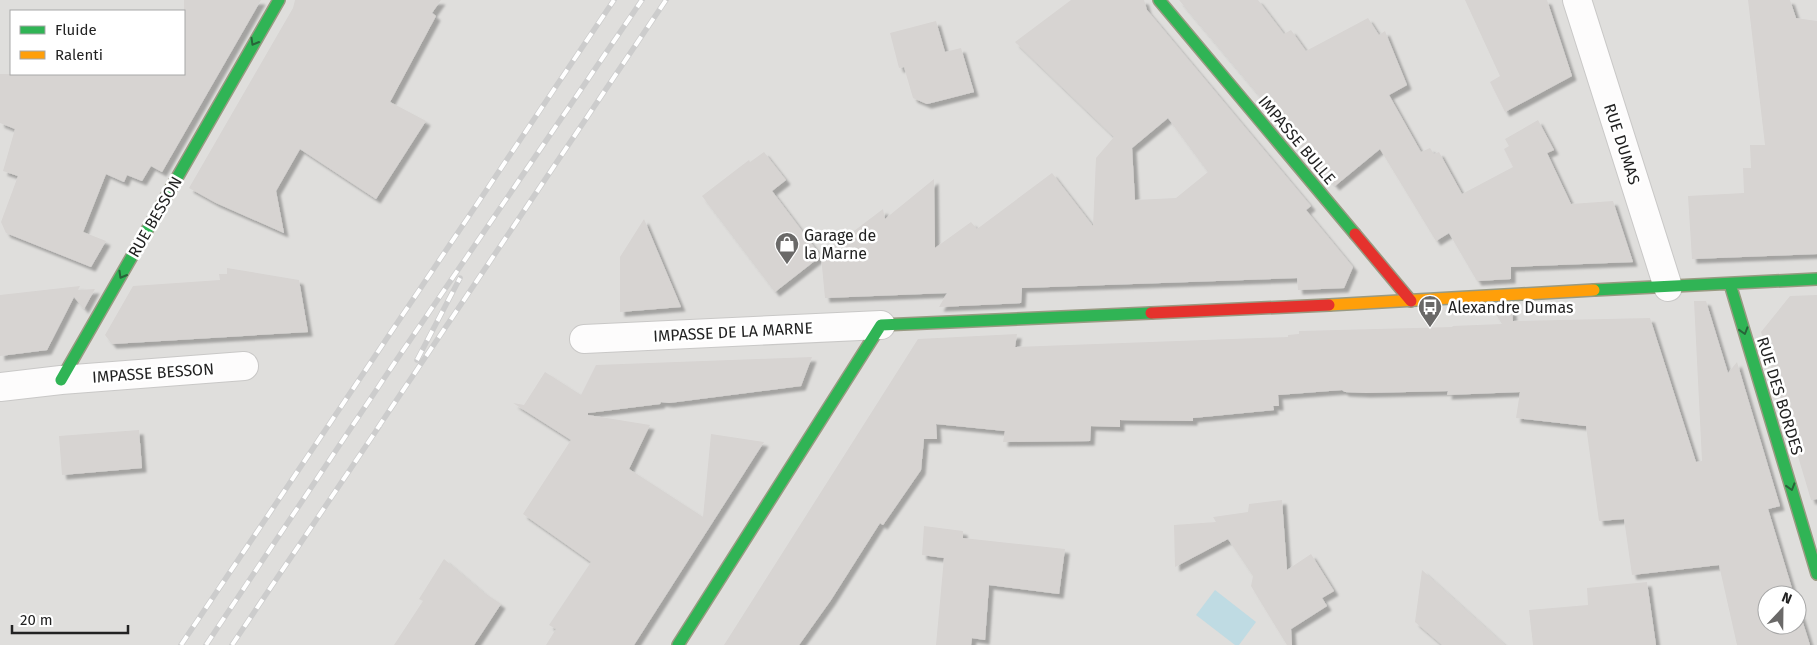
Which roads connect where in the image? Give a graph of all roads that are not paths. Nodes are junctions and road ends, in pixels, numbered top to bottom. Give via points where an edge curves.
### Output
1 (278, 0) edge
2 (1159, 0) edge
3 (1577, 0) edge
4 (1817, 279) edge
5 (1730, 284) junction
6 (1668, 287) junction
7 (1411, 301) junction
8 (881, 325) junction
9 (584, 339) dead end
10 (244, 366) dead end
11 (61, 380) junction
12 (0, 387) edge
13 (1817, 574) edge
14 (678, 645) edge

1 -> 11 main road, RUE BESSON
2 - 7 main road, IMPASSE BULLE
3 - 6 street, RUE DUMAS
4 - 5 main road
5 - 6 main road
5 -> 13 main road, RUE DES BORDES
6 - 7 main road
7 - 8 main road
8 - 9 street, IMPASSE DE LA MARNE
8 - 14 main road
10 - 11 street, IMPASSE BESSON
11 - 12 street

